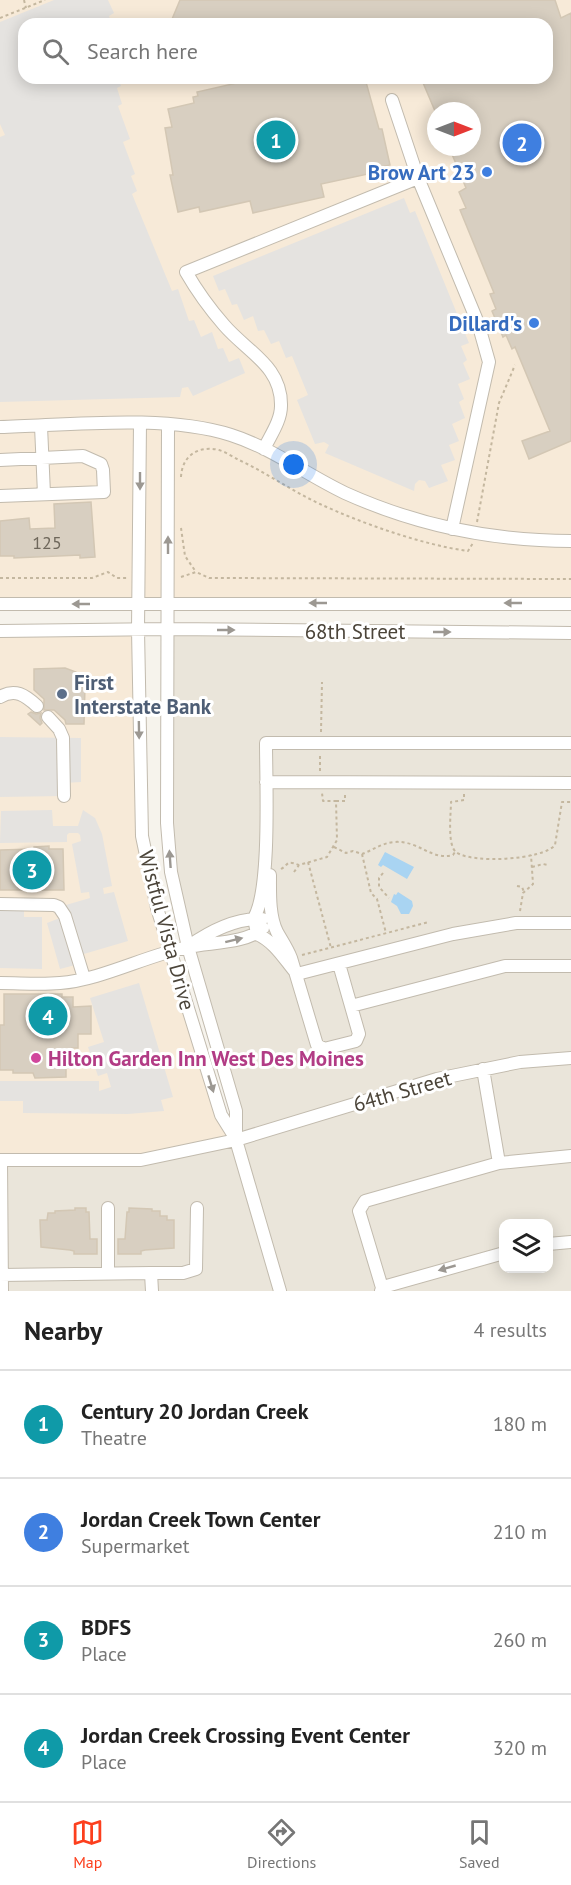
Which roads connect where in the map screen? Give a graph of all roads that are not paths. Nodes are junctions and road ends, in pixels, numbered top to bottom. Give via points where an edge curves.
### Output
1 (392, 100) dead end
2 (418, 178) junction
3 (140, 423) junction
4 (168, 424) junction
5 (41, 426) junction
6 (0, 428) edge
7 (264, 449) junction
8 (42, 458) junction
9 (0, 460) edge
10 (44, 494) junction
11 (0, 496) edge
12 (452, 529) junction
13 (571, 541) edge
14 (140, 603) junction
15 (168, 603) junction
16 (0, 604) edge
17 (571, 604) edge
18 (168, 629) junction
19 (138, 630) junction
20 (0, 631) edge
21 (571, 633) edge
22 (0, 697) edge
23 (37, 706) dead end
24 (48, 717) dead end
25 (571, 743) edge
26 (266, 782) junction
27 (571, 783) edge
28 (64, 796) dead end
29 (264, 847) junction
30 (0, 904) edge
31 (254, 918) junction
32 (273, 919) junction
33 (571, 923) edge
34 (257, 934) junction
35 (189, 946) junction
36 (171, 952) junction
37 (339, 964) junction
38 (571, 966) edge
39 (297, 974) junction
40 (84, 978) junction
41 (0, 983) edge
42 (351, 1006) junction
43 (571, 1058) edge
44 (483, 1070) junction
45 (236, 1140) junction
46 (571, 1156) edge
47 (1, 1160) edge
48 (499, 1163) junction
49 (108, 1208) dead end
50 (197, 1208) dead end
51 (571, 1242) edge
52 (553, 1244) edge
53 (499, 1255) edge
54 (108, 1273) junction
55 (151, 1273) junction
56 (1, 1275) edge
57 (382, 1290) edge
58 (2, 1291) edge
59 (152, 1291) edge
60 (280, 1291) edge

1 - 2 street
2 - 7 street via 186,272 226,327 269,366 278,383 279,419
2 - 12 street via 478,323 489,362
3 - 4 street
3 - 5 street
3 -> 14 street, Wistful Vista Drive
4 - 7 street via 212,430
15 -> 4 street, Wistful Vista Drive
5 - 6 street
5 - 8 street
7 - 12 street via 347,494
8 - 9 street
8 - 10 street
8 - 10 street via 83,456 96,460 103,470 104,492
10 - 11 street
12 - 13 street via 498,537
14 - 15 street, 68th Street
14 -> 16 street, 68th Street
14 - 19 street, Wistful Vista Drive
17 -> 15 street, 68th Street
15 - 18 street, Wistful Vista Drive
18 - 19 street, 68th Street
18 -> 21 street, 68th Street
35 -> 18 street, Wistful Vista Drive via 171,872 167,823
19 - 20 street, 68th Street
19 -> 36 street, Wistful Vista Drive via 142,836
22 - 23 street via 16,693
24 - 28 street via 63,738
25 - 26 street via 266,743
26 - 27 street
26 - 29 street
29 - 31 street via 261,899
29 - 32 street
30 - 40 street via 59,907
31 - 32 street
31 - 34 street
31 - 35 street via 209,932
32 - 34 street
32 - 39 street
33 - 37 street via 520,923 453,934
35 -> 34 street
34 - 39 street via 277,947
35 - 36 street
35 - 45 street, Wistful Vista Drive via 236,1111
36 - 40 street
36 -> 45 street, Wistful Vista Drive via 221,1115
37 - 39 street
37 - 42 street
38 - 42 street via 505,966
39 - 42 street via 317,1045 324,1050 356,1041 359,1034
40 - 41 street via 61,983
43 - 44 street, 64th Street
44 - 45 street, 64th Street via 437,1079
44 - 48 street
45 - 47 street, 64th Street via 141,1160
45 - 60 street, Wistful Vista Drive
46 - 48 street
47 - 56 street
48 - 57 street via 365,1201 359,1211
49 - 54 street
50 - 55 street via 196,1269
51 - 52 street
53 -> 57 street
54 - 55 street
54 - 56 street
55 - 59 street
56 - 58 street

